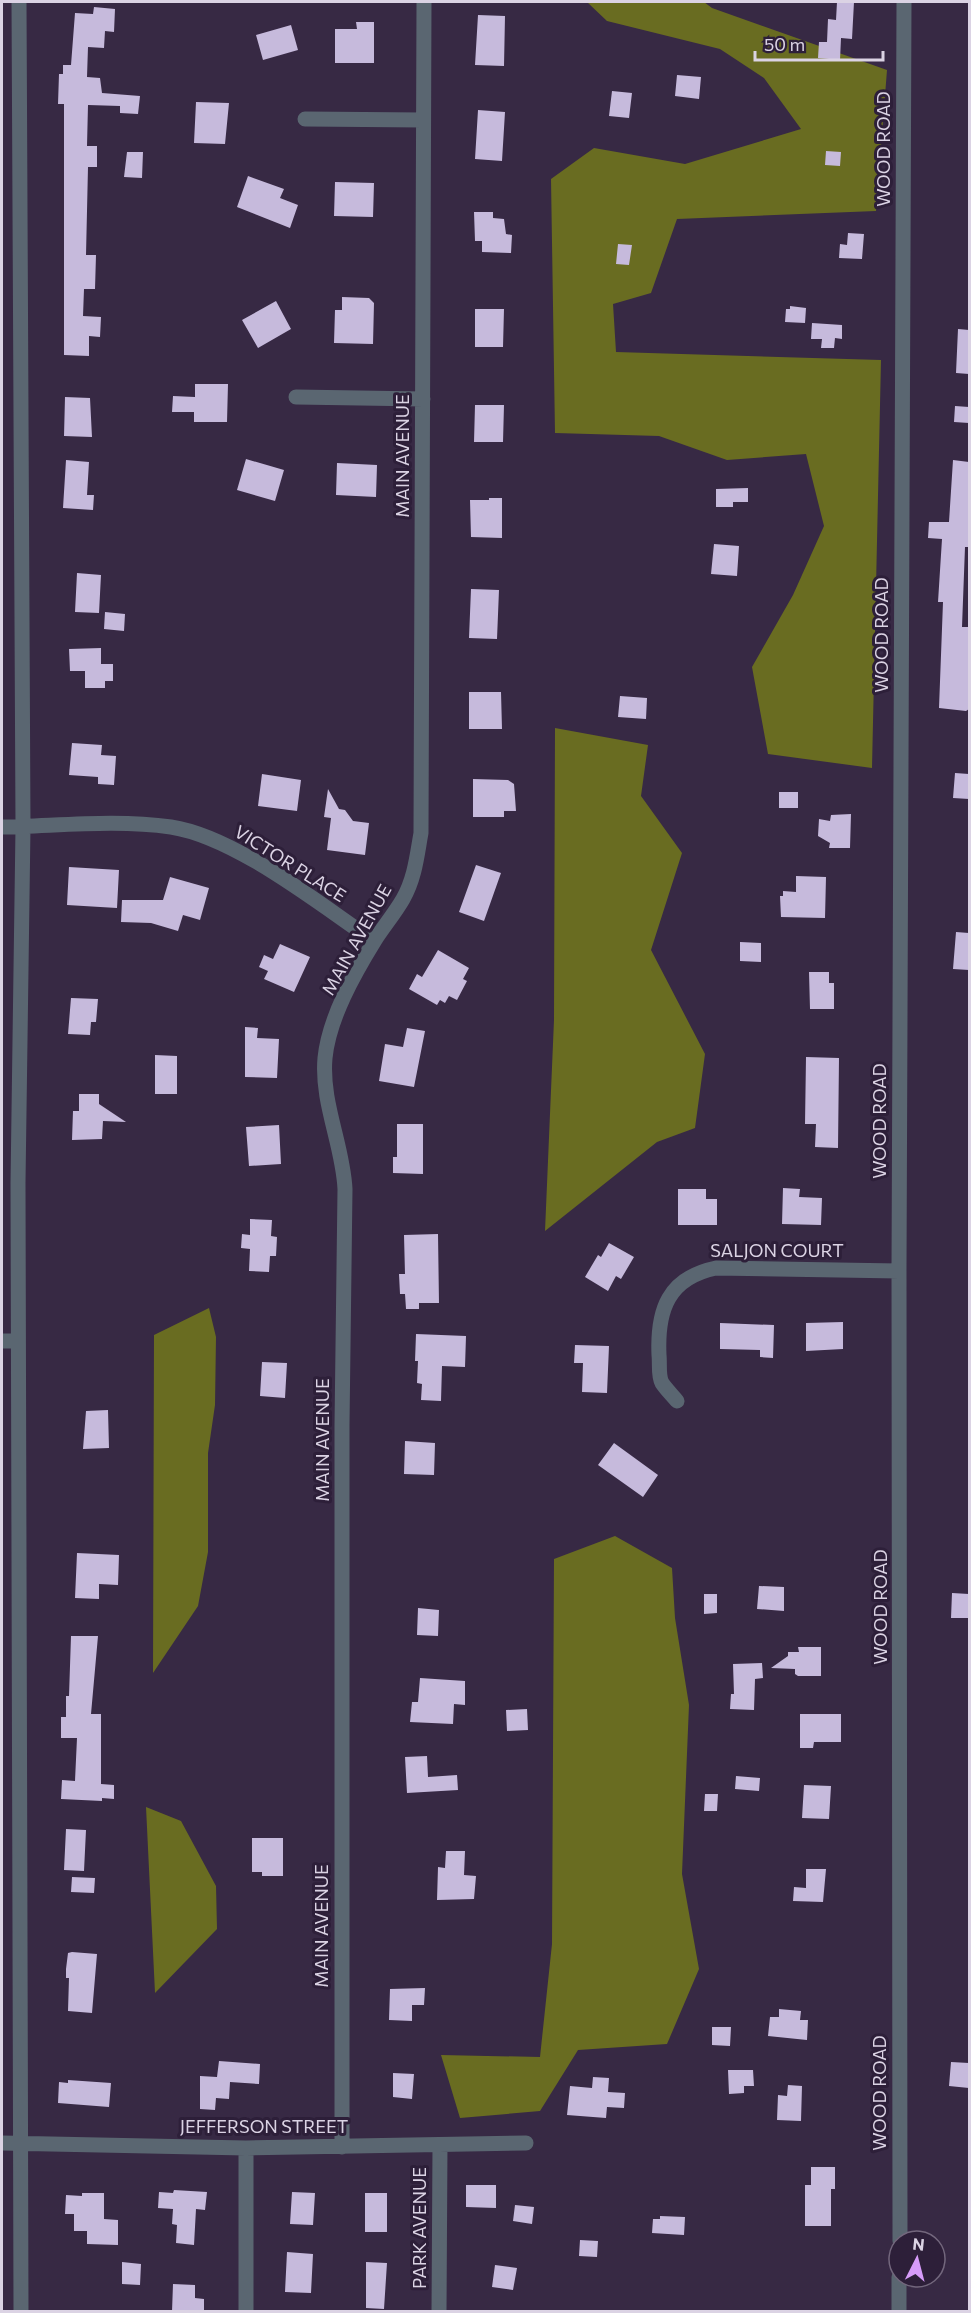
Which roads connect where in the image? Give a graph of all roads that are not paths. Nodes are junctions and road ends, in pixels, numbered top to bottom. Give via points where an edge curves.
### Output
1 (19, 2) edge
2 (424, 2) edge
3 (904, 2) edge
4 (305, 119) dead end
5 (423, 120) junction
6 (296, 397) dead end
7 (423, 399) junction
8 (23, 826) junction
9 (2, 827) edge
10 (374, 941) junction
11 (899, 1271) junction
12 (2, 1341) edge
13 (18, 1341) junction
14 (677, 1401) dead end
15 (21, 2142) junction
16 (2, 2143) edge
17 (526, 2143) dead end
18 (440, 2145) junction
19 (342, 2147) junction
20 (246, 2148) junction
21 (900, 2229) edge
22 (899, 2289) edge
23 (21, 2312) edge
24 (246, 2312) edge
25 (440, 2312) edge
26 (899, 2312) edge

1 - 8 street
2 - 5 street, MAIN AVENUE
3 - 11 street, WOOD ROAD
4 - 5 street
5 - 7 street, MAIN AVENUE
6 - 7 street
7 - 10 street, MAIN AVENUE via 421,833 416,868 404,898
8 - 9 street, VICTOR PLACE
8 - 10 street, VICTOR PLACE via 141,824 205,836 234,849
8 - 13 street
10 - 19 street, MAIN AVENUE via 340,1010 326,1058 326,1088 342,1155 345,1190
11 - 14 street, SALJON COURT via 716,1268 680,1283 668,1295 658,1332 661,1381
11 - 21 street, WOOD ROAD
12 - 13 street
13 - 15 street
15 - 16 street, JEFFERSON STREET
15 - 20 street, JEFFERSON STREET
15 - 23 street
17 - 18 street, JEFFERSON STREET
18 - 19 street, JEFFERSON STREET
18 - 25 street, PARK AVENUE
19 - 20 street, JEFFERSON STREET
20 - 24 street
22 - 26 street

